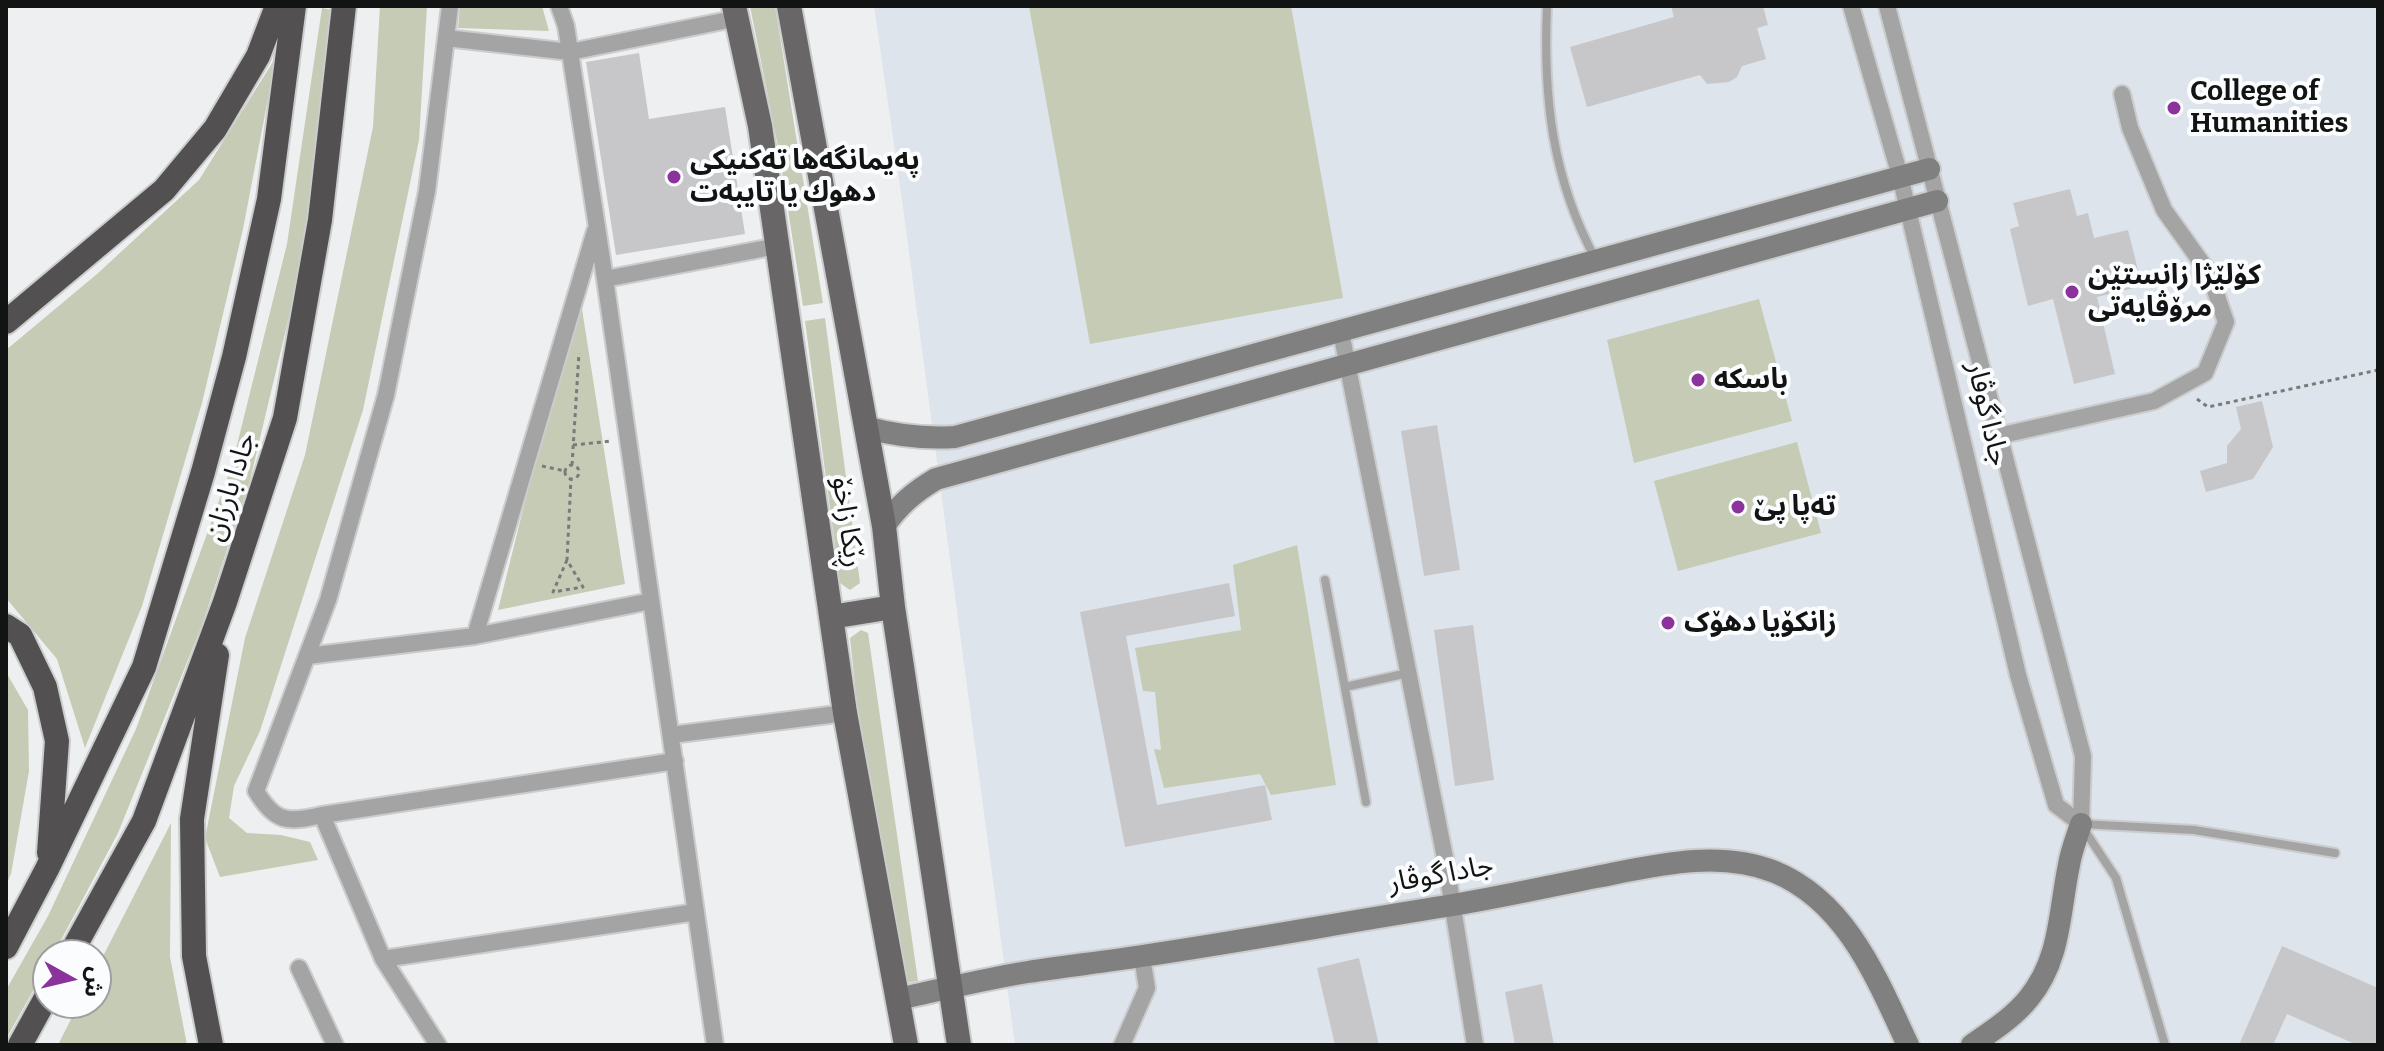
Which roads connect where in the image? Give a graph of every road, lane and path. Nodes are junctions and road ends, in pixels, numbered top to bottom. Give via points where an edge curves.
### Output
1 (277, 6) edge
2 (294, 6) edge
3 (344, 6) edge
4 (450, 6) edge
5 (559, 6) edge
6 (789, 6) edge
7 (1547, 6) edge
8 (1851, 6) edge
9 (1887, 6) edge
10 (736, 12) edge
11 (446, 38) junction
12 (570, 52) junction
13 (2122, 94) dead end
14 (1929, 169) junction
15 (1900, 176) junction
16 (1937, 201) junction
17 (1908, 209) junction
18 (597, 225) junction
19 (777, 246) junction
20 (1596, 261) junction
21 (605, 279) junction
22 (6, 322) edge
23 (1341, 332) junction
24 (579, 345) dead end
25 (1347, 363) junction
26 (2378, 370) edge
27 (2181, 386) junction
28 (868, 428) junction
29 (1998, 436) junction
30 (955, 437) junction
31 (628, 439) junction
32 (573, 445) junction
33 (572, 465) junction
34 (539, 466) dead end
35 (966, 470) junction
36 (565, 471) junction
37 (571, 478) junction
38 (884, 526) junction
39 (567, 560) junction
40 (1325, 580) dead end
41 (651, 601) junction
42 (225, 602) junction
43 (893, 607) junction
44 (831, 617) junction
45 (6, 626) edge
46 (475, 636) junction
47 (307, 656) junction
48 (1408, 673) junction
49 (1345, 687) junction
50 (845, 713) junction
51 (671, 735) junction
52 (675, 761) junction
53 (1366, 802) dead end
54 (322, 815) junction
55 (2081, 824) junction
56 (2335, 853) dead end
57 (47, 869) junction
58 (1451, 905) junction
59 (696, 912) junction
60 (79, 939) edge
61 (6, 947) edge
62 (1142, 957) junction
63 (383, 959) junction
64 (299, 968) dead end
65 (949, 988) junction
66 (897, 999) junction
67 (34, 1019) edge
68 (20, 1045) edge
69 (211, 1045) edge
70 (335, 1045) edge
71 (438, 1045) edge
72 (715, 1045) edge
73 (906, 1045) edge
74 (959, 1045) edge
75 (1122, 1045) edge
76 (1475, 1045) edge
77 (1908, 1045) edge
78 (1972, 1045) edge
79 (2165, 1045) edge

1 - 22 highway via 258,56 215,129 164,190
2 - 57 highway, جادا بارزان via 269,199 203,472 144,667
3 - 42 highway, جادا بارزان via 320,220 285,418
4 - 11 street
5 - 12 street
6 - 28 main road, ڕێکا زاخۆ
7 - 20 lane via 1557,163
8 - 15 street, جادا گوڤار
9 - 14 street, جادا گوڤار
10 - 12 street
10 - 19 main road, ڕێکا زاخۆ
11 - 12 street
11 - 47 street via 427,191 386,395
12 - 18 street
13 - 27 street via 2130,128 2164,210 2209,273 2226,322 2205,373
14 - 15 street
14 - 16 street, جادا گوڤار
15 - 17 street, جادا گوڤار
15 - 20 street
16 - 17 street
16 - 29 street, جادا گوڤار
17 - 25 street
17 - 55 street, جادا گوڤار via 2018,675 2056,805
18 - 21 street
18 - 46 street
19 - 21 street
19 - 44 main road, ڕێکا زاخۆ
20 - 23 street
21 - 31 street
23 - 25 street
23 - 30 street
24 - 32 path
25 - 35 street
25 - 48 street
26 - 27 path via 2208,407
27 - 29 street via 2154,401
28 - 30 street via 923,439
28 - 38 main road, ڕێکا زاخۆ
29 - 55 street, جادا گوڤار via 2083,756
30 - 35 street
31 - 32 path
31 - 41 street
32 - 33 path
33 - 36 path
33 - 37 path via 579,472
34 - 36 path
35 - 38 street via 916,491
36 - 37 path
37 - 39 path
38 - 43 main road, ڕێکا زاخۆ
39 - 39 path via 583,587 553,592 563,571
40 - 49 lane
41 - 46 street
41 - 51 street
42 - 60 highway, جادا بارزان via 144,821
42 - 69 highway via 192,819 194,956
43 - 44 main road
43 - 65 main road, ڕێکا زاخۆ
44 - 50 main road, ڕێکا زاخۆ
45 - 57 highway via 20,635 45,687 57,741
46 - 47 street
47 - 54 street via 256,791 283,819
48 - 49 lane
48 - 58 street
49 - 53 lane
50 - 51 street
50 - 66 main road, ڕێکا زاخۆ
51 - 52 street
52 - 54 street
52 - 59 street
54 - 63 street
55 - 56 lane via 2194,830
55 - 78 street, جادا گوڤار via 2048,970 2029,999
55 - 79 lane via 2116,878
57 - 61 highway, جادا بارزان
58 - 62 street, جادا گوڤار
58 - 76 street
58 - 77 street, جادا گوڤار via 1670,863 1755,865 1807,890 1846,929
59 - 63 street
59 - 72 street
62 - 65 street, جادا گوڤار
62 - 75 street via 1147,988
63 - 71 street
64 - 70 street
65 - 66 street, جادا گوڤار
65 - 74 main road, ڕێکا زاخۆ
66 - 73 main road, ڕێکا زاخۆ
67 - 68 highway

